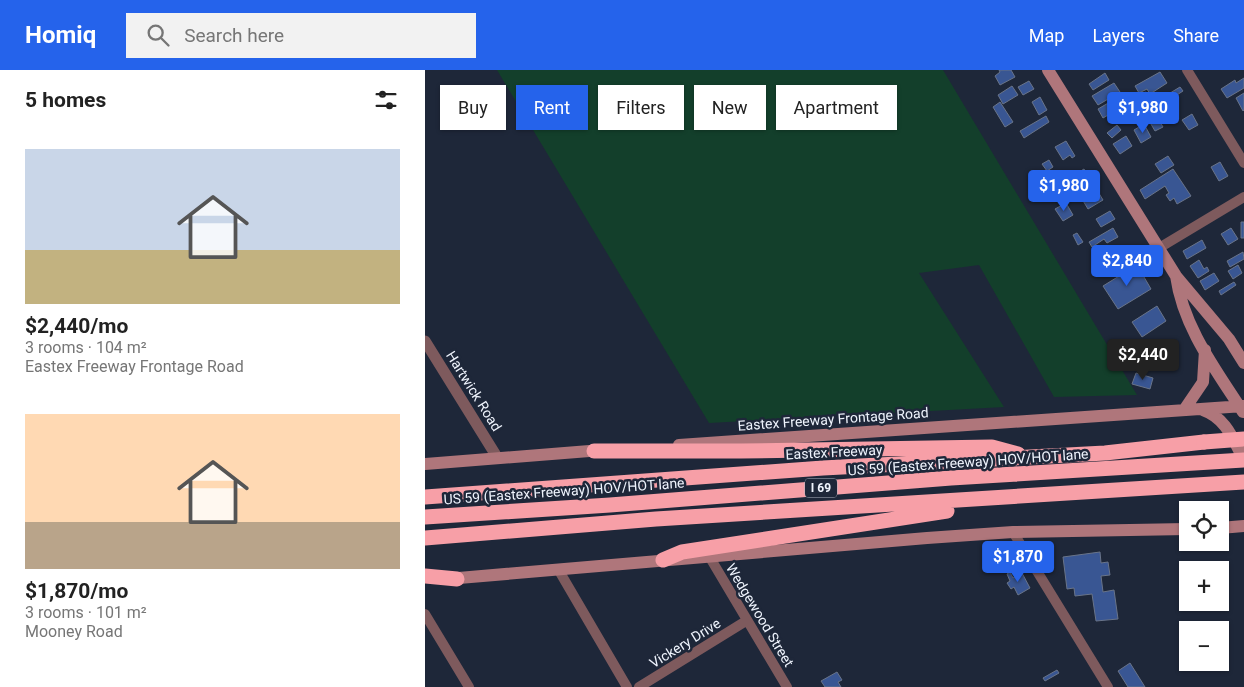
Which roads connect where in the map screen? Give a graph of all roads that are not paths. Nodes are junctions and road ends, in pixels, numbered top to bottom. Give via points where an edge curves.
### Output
1 (1048, 70) edge
2 (1187, 70) edge
3 (1244, 163) edge
4 (1244, 197) edge
5 (1159, 248) junction
6 (1176, 276) junction
7 (425, 340) edge
8 (1205, 350) junction
9 (1244, 363) edge
10 (1201, 409) junction
11 (1242, 409) edge
12 (1184, 410) junction
13 (1244, 439) edge
14 (594, 450) junction
15 (497, 457) junction
16 (1032, 457) junction
17 (1244, 460) edge
18 (425, 464) edge
19 (1238, 483) edge
20 (1097, 490) junction
21 (425, 497) edge
22 (425, 516) edge
23 (1244, 526) edge
24 (1229, 527) edge
25 (1179, 528) edge
26 (1013, 532) junction
27 (425, 538) edge
28 (709, 556) junction
29 (663, 560) junction
30 (558, 569) junction
31 (425, 578) edge
32 (457, 579) joint
33 (425, 614) edge
34 (746, 622) junction
35 (469, 687) edge
36 (627, 687) edge
37 (639, 687) edge
38 (787, 687) edge
39 (1108, 687) edge

1 - 5 main road
2 - 3 street
4 - 5 street
5 - 6 main road
6 - 8 main road via 1189,324
6 - 9 main road via 1229,339
7 - 15 street, Hartwick Road
8 - 11 main road
8 - 12 main road via 1203,382
10 - 11 main road, Eastex Freeway Frontage Road
10 - 12 main road, Eastex Freeway Frontage Road
10 - 17 main road via 1215,414 1226,425
12 - 14 main road, Eastex Freeway Frontage Road
13 - 16 highway, Eastex Freeway / I 69, bridge
14 - 15 main road, Eastex Freeway Frontage Road
14 - 16 highway via 992,447
15 - 18 main road, Eastex Freeway Frontage Road
16 - 21 highway, Eastex Freeway / I 69 via 823,468
17 - 22 highway, US 59 (Eastex Freeway) HOV/HOT lane / I 69
19 - 20 highway, I 69
20 - 27 highway, I 69
20 - 29 highway via 682,552
23 - 24 main road
25 - 26 main road
26 - 28 main road
26 - 39 street
28 - 29 main road
28 - 34 street, Wedgewood Street
29 - 30 main road
30 - 32 main road
30 - 36 street
31 - 32 highway
33 - 35 street
34 - 37 street, Vickery Drive
34 - 38 street, Wedgewood Street

